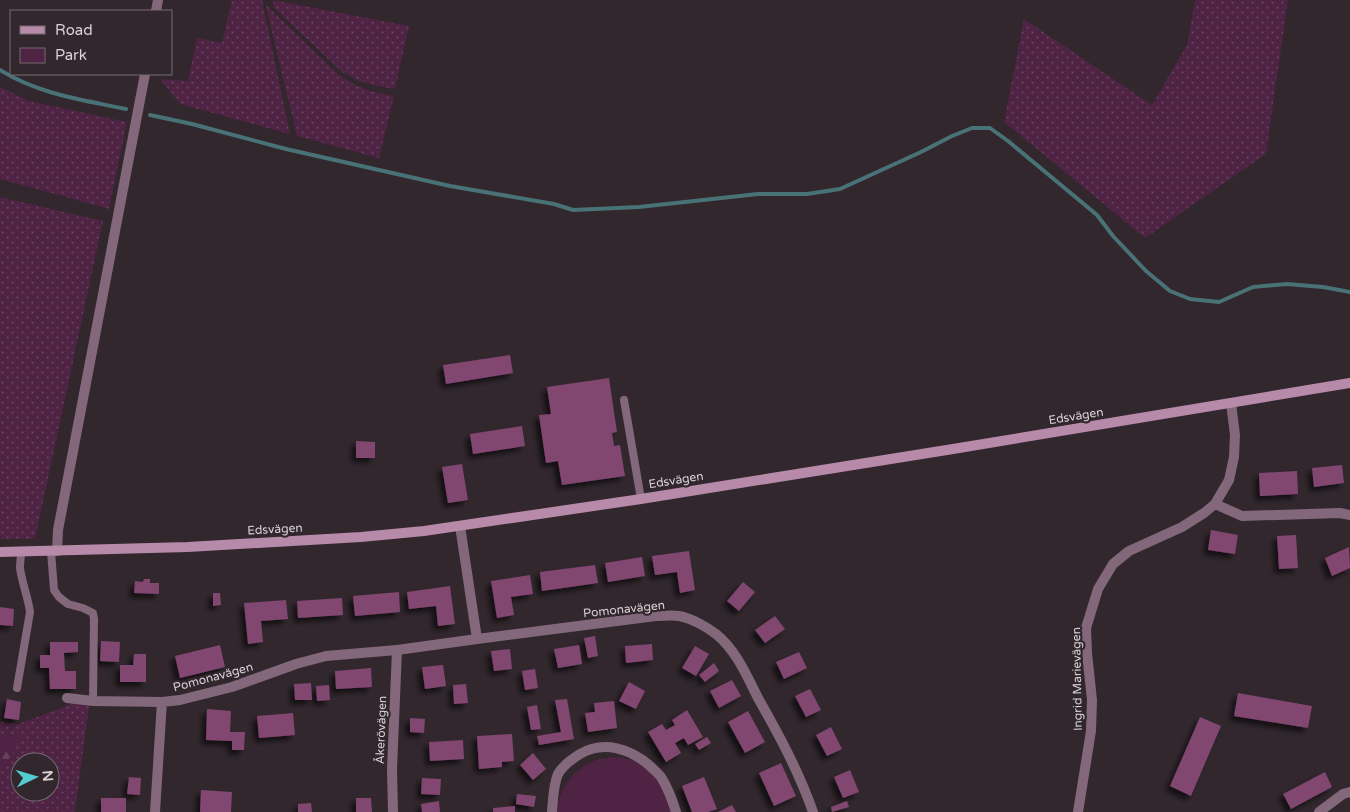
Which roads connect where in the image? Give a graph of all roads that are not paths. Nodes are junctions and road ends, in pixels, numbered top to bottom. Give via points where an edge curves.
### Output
1 (145, 75) edge
2 (1350, 383) edge
3 (624, 400) dead end
4 (1230, 403) junction
5 (641, 499) junction
6 (1215, 504) junction
7 (1350, 515) edge
8 (460, 526) junction
9 (54, 551) junction
10 (0, 552) edge
11 (21, 552) junction
12 (477, 639) junction
13 (397, 650) junction
14 (17, 688) dead end
15 (67, 698) dead end
16 (93, 701) junction
17 (162, 702) junction
18 (1350, 792) edge
19 (155, 812) edge
20 (393, 812) edge
21 (552, 812) edge
22 (676, 812) edge
23 (813, 812) edge
24 (1078, 812) edge
25 (1319, 812) edge

1 - 9 street
2 - 4 street, Edsvägen
3 - 5 lane
4 - 5 street, Edsvägen
4 - 6 street, Ingrid Marievägen via 1235,435 1234,457 1229,480
5 - 8 street, Edsvägen
6 - 7 street via 1242,516
6 - 24 street, Ingrid Marievägen via 1182,526 1129,551 1113,564 1098,589 1086,628 1092,731
8 - 9 street, Edsvägen via 361,537
8 - 12 street
9 - 11 street, Edsvägen
9 - 16 lane via 54,590 68,604 93,613
10 - 11 street, Edsvägen
11 - 14 lane via 22,581 30,612
12 - 13 street, Pomonavägen
12 - 23 street, Pomonavägen via 656,616 680,616 708,628 730,648 741,666 789,755
13 - 17 street, Pomonavägen via 326,656 232,687
13 - 20 street, Åkerövägen
15 - 16 street, Pomonavägen
16 - 17 street, Pomonavägen
17 - 19 street, Pomonavägen
18 - 25 street
21 - 22 street via 558,774 569,761 588,750 606,747 624,750 642,759 660,775 671,794

